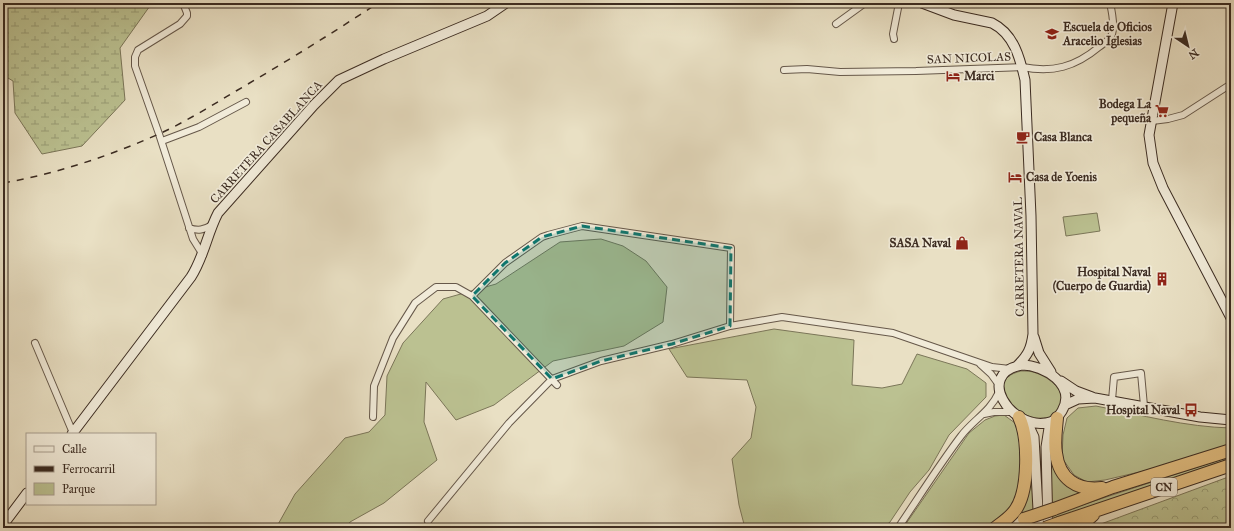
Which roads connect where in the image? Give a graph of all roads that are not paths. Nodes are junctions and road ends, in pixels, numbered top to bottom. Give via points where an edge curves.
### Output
1 (183, 3) edge
2 (506, 3) edge
3 (865, 3) edge
4 (899, 3) edge
5 (922, 3) edge
6 (1110, 3) edge
7 (1173, 3) edge
8 (836, 24) dead end
9 (894, 39) dead end
10 (1022, 67) junction
11 (784, 70) dead end
12 (1231, 84) edge
13 (246, 102) dead end
14 (1152, 121) junction
15 (162, 140) junction
16 (212, 225) junction
17 (189, 228) junction
18 (203, 255) junction
19 (472, 296) junction
20 (1231, 318) edge
21 (730, 326) junction
22 (1033, 334) junction
23 (35, 343) dead end
24 (976, 360) junction
25 (1014, 367) junction
26 (1054, 377) junction
27 (552, 379) junction
28 (557, 385) dead end
29 (999, 388) junction
30 (1095, 398) junction
31 (1112, 400) junction
32 (1065, 405) junction
33 (1144, 406) junction
34 (984, 414) junction
35 (373, 417) dead end
36 (1020, 417) junction
37 (1056, 419) junction
38 (1231, 420) edge
39 (72, 433) edge
40 (73, 433) edge
41 (1231, 450) edge
42 (1231, 465) edge
43 (1113, 487) junction
44 (26, 494) edge
45 (1098, 510) junction
46 (428, 521) dead end
47 (3, 525) edge
48 (1053, 526) edge
49 (898, 528) edge
50 (997, 528) edge
51 (1039, 528) edge
52 (1045, 528) edge
53 (1078, 528) edge

1 - 15 street via 188,13 185,19 138,50 135,57 135,66
2 - 16 main road, CARRETERA CASABLANCA via 487,16 339,80 218,213
3 - 8 street
4 - 9 street
5 - 10 main road, CARRETERA NAVAL via 954,15 998,26 1013,43
6 - 10 street, SAN NICOLAS via 1113,32 1095,51 1078,62 1061,68 1036,70
7 - 14 main road
10 - 11 street, SAN NICOLAS via 901,72 840,72 807,68
10 - 22 main road, CARRETERA NAVAL via 1031,216
12 - 14 street via 1183,115
13 - 15 street via 199,127
14 - 20 main road via 1149,135 1153,163 1163,188
15 - 17 street
16 - 17 street via 197,230
16 - 18 main road, CARRETERA CASABLANCA
17 - 18 street
18 - 40 main road, CARRETERA CASABLANCA via 191,277
19 - 21 street via 505,263 542,237 582,226 731,248
19 - 27 street
19 - 35 street via 456,287 436,287 415,303 393,338 374,386
21 - 24 street via 782,317 893,332
21 - 27 street via 672,344 601,361
22 - 25 main road, CARRETERA NAVAL via 1029,351
22 - 26 main road, CARRETERA NAVAL via 1039,353
23 - 39 street
24 - 25 street via 992,367
24 - 29 street
25 - 26 main road via 1035,366
25 - 29 main road via 1002,374
26 - 30 main road
26 - 32 main road via 1065,391
27 - 28 street
27 - 46 street via 508,423
29 - 34 street via 994,402
29 - 36 main road via 1004,402
30 - 31 main road
30 - 32 main road via 1078,399
31 - 33 main road
31 - 33 street via 1114,377 1141,373
32 - 37 main road
33 - 38 main road
34 - 36 street via 994,412
34 - 49 street via 962,434
36 - 37 main road via 1039,424
36 - 50 highway via 1024,429 1026,458 1023,492 1016,509
36 - 51 main road via 1034,437
37 - 43 highway via 1056,452 1063,474 1083,488
37 - 48 main road via 1049,428 1046,446
41 - 43 highway, CN
42 - 45 highway, CN
43 - 50 highway, CN, bridge
44 - 47 main road
45 - 48 highway, CN
45 - 53 highway
48 - 52 highway, CN, bridge

